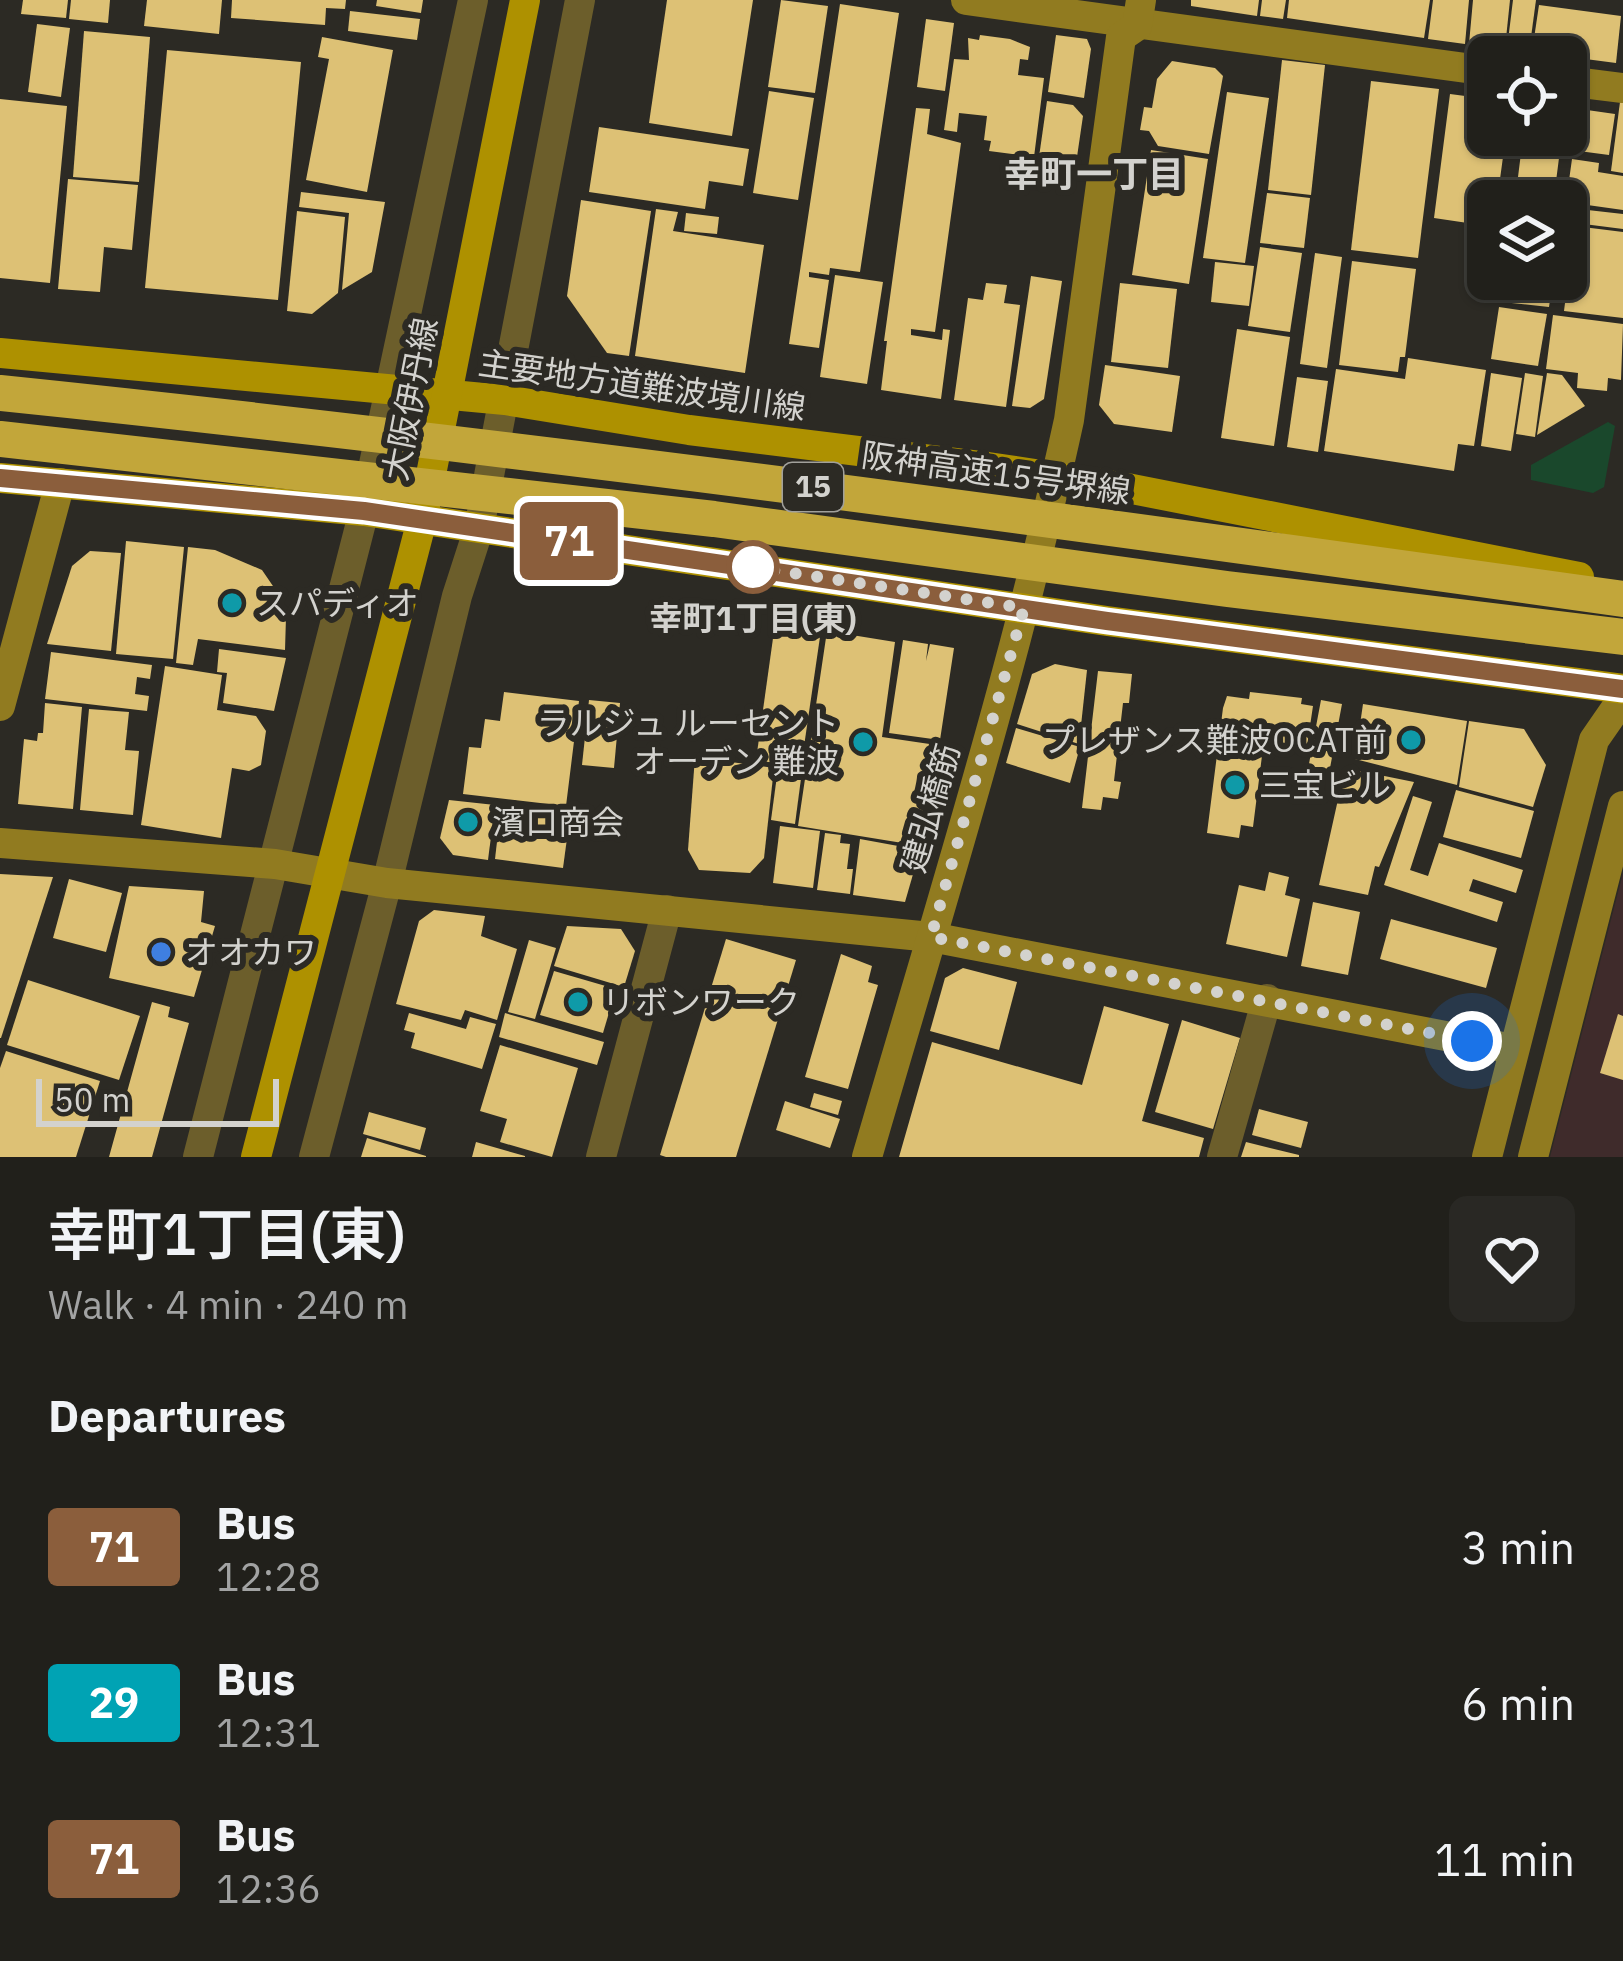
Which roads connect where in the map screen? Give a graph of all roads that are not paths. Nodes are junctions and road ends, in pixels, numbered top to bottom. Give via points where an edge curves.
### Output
1 (472, 0) edge
2 (525, 0) edge
3 (580, 0) edge
4 (966, 0) edge
5 (1139, 13) edge
6 (1467, 67) edge
7 (1587, 84) edge
8 (1623, 88) edge
9 (0, 353) edge
10 (392, 389) junction
11 (0, 393) edge
12 (448, 395) junction
13 (506, 400) junction
14 (0, 439) edge
15 (1056, 477) junction
16 (0, 478) edge
17 (60, 483) junction
18 (364, 511) junction
19 (422, 520) junction
20 (479, 529) junction
21 (1234, 544) junction
22 (1623, 573) edge
23 (1623, 585) edge
24 (1623, 599) edge
25 (1024, 608) junction
26 (1623, 637) edge
27 (1623, 693) edge
28 (0, 706) edge
29 (1623, 806) edge
30 (0, 844) edge
31 (275, 864) junction
32 (332, 874) junction
33 (387, 883) junction
34 (667, 910) junction
35 (931, 937) junction
36 (1267, 999) junction
37 (1513, 1049) junction
38 (198, 1157) edge
39 (256, 1157) edge
40 (314, 1157) edge
41 (601, 1157) edge
42 (867, 1157) edge
43 (1222, 1157) edge
44 (1487, 1157) edge
45 (1533, 1157) edge

1 - 10 street
2 - 12 main road, 大阪伊丹線
3 - 13 street
4 - 5 street
5 - 6 street
5 - 15 street, 建弘橋筋 via 1120,37
7 - 8 street
9 - 10 main road, 主要地方道難波境川線
10 - 12 main road, 主要地方道難波境川線
10 - 18 street
11 - 21 highway, 阪神高速15号堺線 / 15, bridge via 700,472
12 - 13 main road, 主要地方道難波境川線
12 - 19 main road, 大阪伊丹線
13 - 15 main road, 主要地方道難波境川線
13 - 20 street
14 - 26 highway, 15, bridge via 714,519
15 - 23 main road, 主要地方道難波境川線
15 - 25 street, 建弘橋筋
16 - 17 main road
17 - 18 main road
17 - 28 street
18 - 19 main road
18 - 31 street
19 - 20 main road
19 - 32 main road, 大阪伊丹線
20 - 25 main road
20 - 33 street
21 - 22 highway, bridge
21 - 24 highway, 阪神高速15号堺線 / 15, bridge
25 - 27 main road
25 - 35 street, 建弘橋筋
27 - 37 street via 1594,740
29 - 45 street
30 - 31 street
31 - 32 street
31 - 38 street
32 - 33 street
32 - 39 main road, 大阪伊丹線
33 - 34 street
33 - 40 street
34 - 35 street
34 - 41 street
35 - 36 street
35 - 42 street, 建弘橋筋
36 - 37 street
36 - 43 street
37 - 44 street

